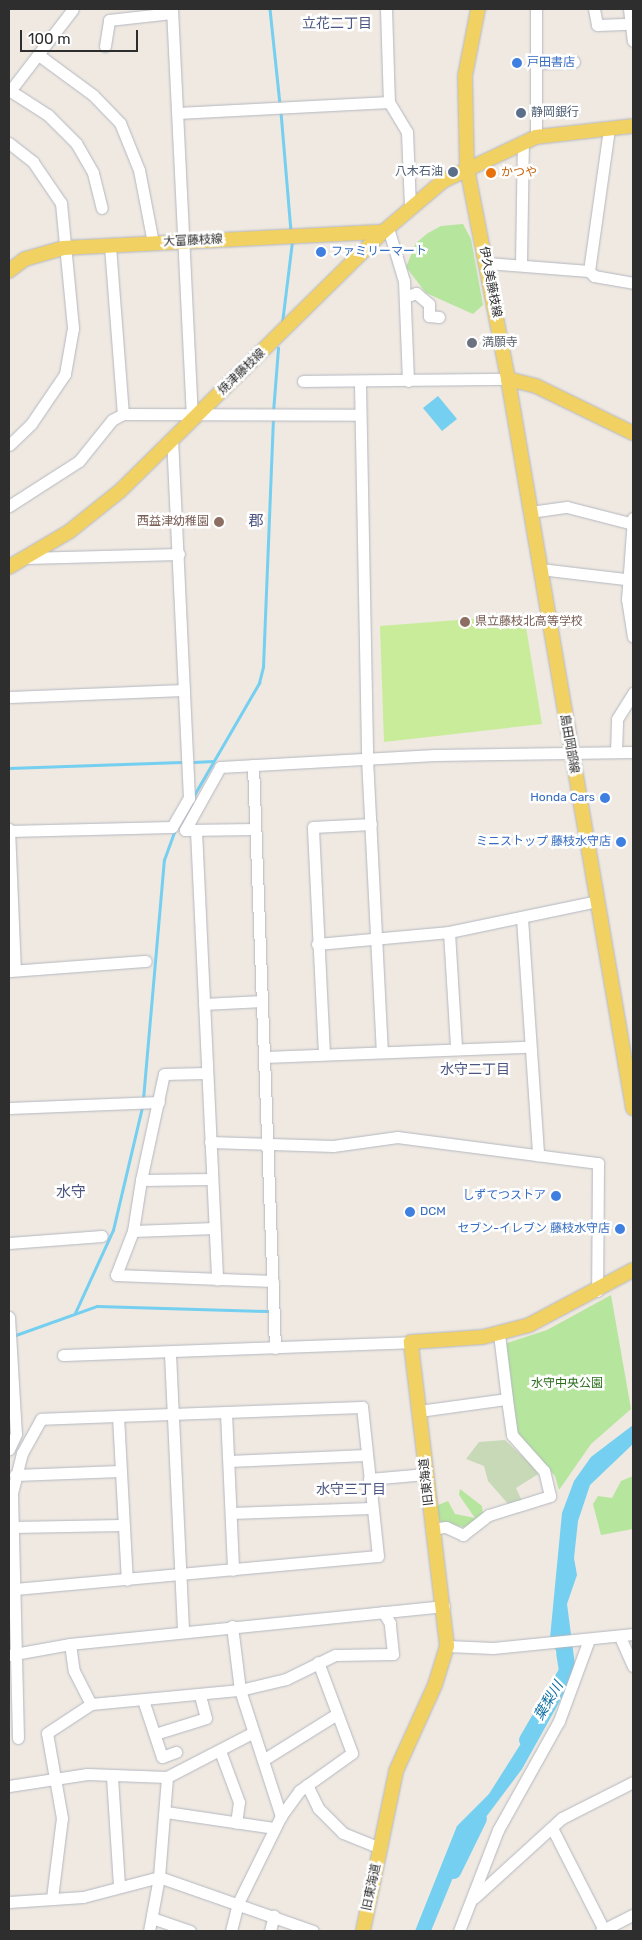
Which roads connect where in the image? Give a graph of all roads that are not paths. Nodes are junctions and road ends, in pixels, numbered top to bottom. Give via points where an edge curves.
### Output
1 (73, 9) edge
2 (386, 9) edge
3 (478, 9) edge
4 (536, 9) edge
5 (594, 9) edge
6 (630, 9) edge
7 (172, 11) edge
8 (631, 24) junction
9 (633, 41) edge
10 (106, 46) dead end
11 (40, 56) junction
12 (574, 62) dead end
13 (536, 63) junction
14 (10, 90) edge
15 (388, 102) junction
16 (178, 113) junction
17 (633, 126) edge
18 (610, 128) junction
19 (530, 139) junction
20 (9, 143) edge
21 (466, 168) junction
22 (410, 206) junction
23 (102, 208) dead end
24 (386, 230) junction
25 (182, 241) junction
26 (153, 243) junction
27 (110, 246) junction
28 (62, 248) junction
29 (487, 263) junction
30 (521, 264) junction
31 (9, 271) edge
32 (589, 271) junction
33 (633, 283) edge
34 (405, 297) junction
35 (439, 318) dead end
36 (508, 379) junction
37 (304, 381) dead end
38 (408, 381) junction
39 (360, 384) junction
40 (123, 414) junction
41 (359, 415) junction
42 (194, 416) junction
43 (633, 434) edge
44 (172, 441) junction
45 (9, 445) edge
46 (9, 506) edge
47 (530, 512) junction
48 (633, 522) edge
49 (179, 554) junction
50 (26, 558) junction
51 (9, 567) edge
52 (540, 568) junction
53 (630, 579) edge
54 (633, 637) edge
55 (184, 690) junction
56 (633, 694) edge
57 (9, 697) edge
58 (570, 752) junction
59 (616, 752) junction
60 (633, 752) edge
61 (368, 758) junction
62 (253, 765) junction
63 (189, 798) junction
64 (201, 801) junction
65 (371, 824) junction
66 (255, 829) junction
67 (196, 830) junction
68 (9, 831) edge
69 (597, 901) junction
70 (522, 918) junction
71 (450, 932) junction
72 (376, 941) junction
73 (317, 944) junction
74 (146, 961) dead end
75 (12, 971) edge
76 (262, 1002) junction
77 (204, 1004) junction
78 (529, 1047) junction
79 (456, 1048) junction
80 (382, 1052) junction
81 (324, 1054) junction
82 (264, 1057) junction
83 (630, 1067) edge
84 (206, 1072) junction
85 (159, 1102) junction
86 (9, 1108) edge
87 (633, 1108) edge
88 (210, 1142) junction
89 (268, 1142) junction
90 (538, 1155) junction
91 (212, 1179) junction
92 (141, 1180) junction
93 (214, 1228) junction
94 (133, 1231) junction
95 (102, 1236) dead end
96 (9, 1243) edge
97 (633, 1270) edge
98 (216, 1280) junction
99 (273, 1281) junction
100 (597, 1291) junction
101 (9, 1317) edge
102 (10, 1333) edge
103 (499, 1334) junction
104 (411, 1342) junction
105 (275, 1348) junction
106 (170, 1354) junction
107 (63, 1355) dead end
108 (507, 1399) junction
109 (419, 1411) junction
110 (173, 1412) junction
111 (226, 1413) junction
112 (118, 1416) junction
113 (9, 1449) edge
114 (366, 1455) junction
115 (229, 1461) junction
116 (120, 1471) junction
117 (426, 1474) junction
118 (15, 1475) junction
119 (369, 1479) junction
120 (371, 1508) junction
121 (231, 1513) junction
122 (11, 1520) edge
123 (122, 1525) junction
124 (431, 1529) junction
125 (233, 1570) junction
126 (180, 1573) junction
127 (126, 1580) junction
128 (15, 1589) junction
129 (444, 1606) junction
130 (384, 1612) junction
131 (232, 1626) junction
132 (183, 1632) junction
133 (633, 1634) edge
134 (620, 1637) junction
135 (588, 1642) junction
136 (70, 1644) junction
137 (447, 1646) junction
138 (13, 1655) edge
139 (318, 1662) junction
140 (633, 1666) edge
141 (240, 1690) junction
142 (200, 1695) junction
143 (143, 1700) junction
144 (91, 1704) junction
145 (337, 1714) junction
146 (252, 1733) junction
147 (155, 1734) junction
148 (18, 1738) dead end
149 (220, 1751) junction
150 (176, 1752) dead end
151 (263, 1760) junction
152 (112, 1776) junction
153 (167, 1777) junction
154 (56, 1778) junction
155 (633, 1782) edge
156 (307, 1785) junction
157 (9, 1786) edge
158 (166, 1812) junction
159 (281, 1816) junction
160 (236, 1824) junction
161 (275, 1828) junction
162 (552, 1828) junction
163 (380, 1848) junction
164 (159, 1877) junction
165 (119, 1886) junction
166 (52, 1898) junction
167 (9, 1902) edge
168 (238, 1903) junction
169 (466, 1909) junction
170 (274, 1915) junction
171 (633, 1916) edge
172 (152, 1918) junction
173 (149, 1931) edge
174 (190, 1931) edge
175 (230, 1931) edge
176 (270, 1931) edge
177 (313, 1931) edge
178 (363, 1931) edge
179 (459, 1931) edge
180 (602, 1931) edge

1 - 11 street
2 - 15 street
3 - 21 main road, 伊久美藤枝線 via 465,76
4 - 13 street
5 - 8 street via 597,25
6 - 8 street
7 - 10 street via 110,20
7 - 16 street
8 - 9 street
11 - 14 street
11 - 26 street via 94,95 120,123 139,170
12 - 13 street
13 - 19 street
14 - 23 street via 48,115 76,143 93,173
15 - 16 street
15 - 22 street via 406,132
16 - 25 street
17 - 18 main road
18 - 19 main road
18 - 32 street
19 - 21 main road
19 - 30 street
20 - 28 street via 33,162 61,203
21 - 22 main road, 焼津藤枝線
21 - 29 main road, 伊久美藤枝線
22 - 24 main road, 焼津藤枝線
24 - 25 main road, 大富藤枝線
24 - 34 street
24 - 42 main road, 焼津藤枝線
25 - 26 main road, 大富藤枝線
25 - 42 street
26 - 27 main road, 大富藤枝線
27 - 28 main road, 大富藤枝線
27 - 40 street
28 - 31 main road, 大富藤枝線 via 25,259
28 - 45 street via 73,328 71,357 48,401
29 - 30 street
29 - 36 main road, 伊久美藤枝線
30 - 32 street
32 - 33 street via 594,276
34 - 35 street via 416,293 429,304 429,316
34 - 38 street
36 - 38 street
36 - 43 main road via 536,386
36 - 47 main road, 島田岡部線
37 - 39 street
38 - 39 street
39 - 41 street
40 - 42 street
40 - 46 street via 112,420 79,461
41 - 42 street
41 - 61 street
42 - 44 main road, 焼津藤枝線
44 - 49 street
44 - 50 main road, 焼津藤枝線 via 90,516
47 - 48 street via 567,507
47 - 52 main road, 島田岡部線
48 - 53 street
49 - 50 street
49 - 55 street
50 - 51 main road, 焼津藤枝線
52 - 53 street
52 - 58 main road, 島田岡部線
53 - 54 street
55 - 57 street
55 - 63 street
56 - 59 street via 617,719
58 - 59 street
58 - 61 street
58 - 69 main road, 島田岡部線
59 - 60 street
61 - 62 street
61 - 65 street
62 - 64 street via 220,767
62 - 66 street
63 - 64 street
63 - 68 street via 172,827
64 - 67 street via 185,830
65 - 72 street
65 - 73 street via 313,827
66 - 67 street
66 - 76 street
67 - 77 street
68 - 75 street
69 - 70 street
69 - 83 main road, 島田岡部線
70 - 71 street
70 - 78 street
71 - 72 street
71 - 79 street
72 - 73 street
72 - 80 street
73 - 81 street
74 - 75 street
76 - 77 street
76 - 82 street
77 - 84 street
78 - 79 street
78 - 90 street
79 - 80 street
80 - 81 street
81 - 82 street
82 - 89 street
83 - 87 main road, 島田岡部線
84 - 85 street via 164,1074
84 - 88 street
85 - 86 street
85 - 92 street
88 - 89 street
88 - 91 street
89 - 90 street via 333,1146 397,1137
89 - 99 street
90 - 100 street via 598,1163
91 - 92 street
91 - 93 street
92 - 94 street
93 - 94 street
93 - 98 street
94 - 98 street via 116,1275
95 - 96 street
97 - 100 main road
98 - 99 street
99 - 105 street
100 - 103 main road via 549,1317
101 - 102 street
102 - 113 street via 16,1434
103 - 104 main road
103 - 108 street
104 - 105 street
104 - 109 main road, 旧東海道
105 - 106 street
106 - 107 street
106 - 110 street
108 - 109 street
108 - 124 street via 512,1435 544,1471 550,1496 489,1515 463,1535 446,1526
109 - 117 main road, 旧東海道
110 - 111 street
110 - 112 street
110 - 126 street
111 - 114 street via 362,1407
111 - 115 street
112 - 116 street
112 - 118 street via 41,1419
114 - 115 street
114 - 119 street
115 - 121 street
116 - 118 street
116 - 123 street
117 - 119 street
117 - 124 main road, 旧東海道
118 - 122 street
119 - 120 street
120 - 121 street
120 - 125 street via 378,1556
121 - 125 street
122 - 123 street
122 - 128 street
123 - 127 street
124 - 129 main road, 旧東海道
125 - 126 street
126 - 127 street
126 - 132 street
127 - 128 street
128 - 138 street
129 - 130 street
129 - 137 main road, 旧東海道
130 - 131 street
130 - 139 street via 390,1623 392,1654 361,1652
131 - 132 street
131 - 141 street
132 - 136 street
133 - 134 street
134 - 135 street
134 - 140 street
135 - 137 street
135 - 169 street via 559,1721 498,1830
136 - 138 street
136 - 144 street via 74,1671
137 - 163 main road, 旧東海道 via 435,1685 402,1753
138 - 148 street
139 - 141 street via 286,1679
139 - 145 street
141 - 142 street
141 - 146 street
142 - 143 street
142 - 147 street via 206,1718
143 - 144 street
143 - 147 street
144 - 154 street via 47,1733
145 - 151 street
145 - 156 street via 352,1753
146 - 149 street
146 - 151 street
147 - 150 street via 162,1756
149 - 153 street
149 - 160 street via 239,1802
151 - 159 street
152 - 153 street
152 - 154 street
152 - 165 street
153 - 158 street
154 - 157 street
154 - 166 street via 62,1818
155 - 162 street via 562,1818
156 - 159 street
156 - 163 street via 318,1808 343,1833
158 - 160 street
158 - 164 street
159 - 161 street
160 - 161 street
161 - 168 street
162 - 169 street via 482,1888
162 - 180 street
163 - 178 main road, 旧東海道
164 - 165 street
164 - 168 street
164 - 172 street
165 - 166 street via 83,1897
166 - 167 street
168 - 170 street
168 - 175 street
169 - 179 street
170 - 176 street
170 - 177 street
171 - 180 street
172 - 173 street
172 - 174 street

